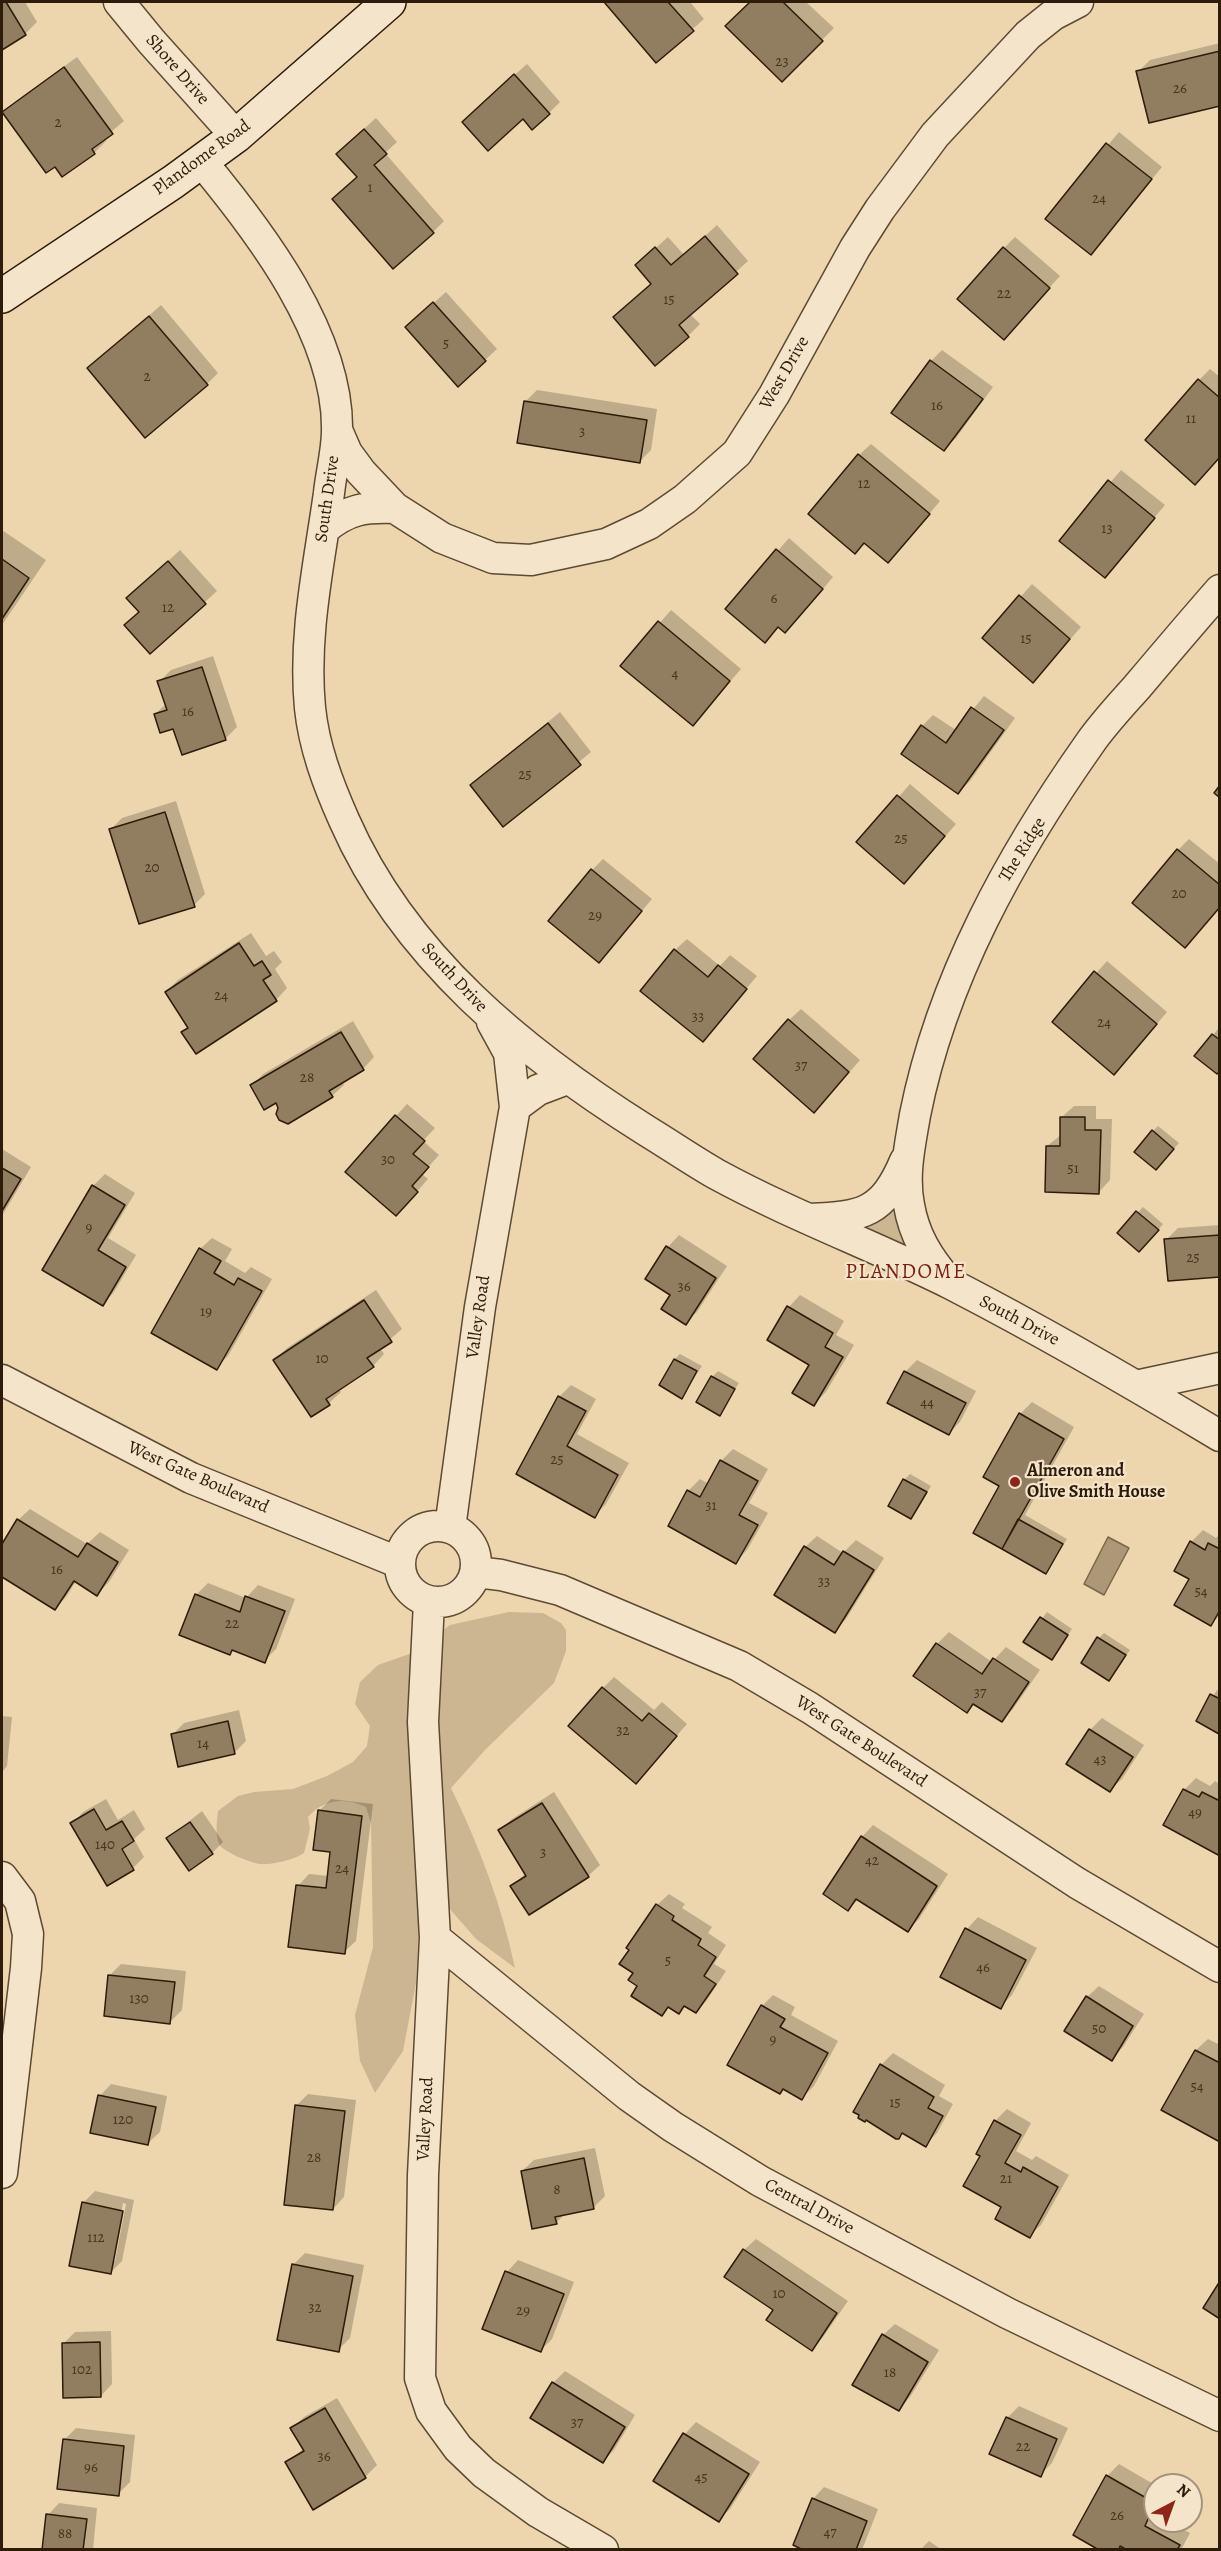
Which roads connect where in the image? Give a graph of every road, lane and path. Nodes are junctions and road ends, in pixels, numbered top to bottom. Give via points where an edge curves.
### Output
1 (119, 2) edge
2 (389, 2) edge
3 (1078, 2) edge
4 (236, 136) junction
5 (202, 162) junction
6 (2, 296) edge
7 (338, 430) junction
8 (395, 508) junction
9 (324, 529) junction
10 (1220, 590) edge
11 (488, 1014) junction
12 (567, 1079) junction
13 (515, 1107) junction
14 (908, 1153) junction
15 (809, 1219) junction
16 (950, 1284) junction
17 (1220, 1368) edge
18 (2, 1380) edge
19 (1136, 1386) junction
20 (1220, 1436) edge
21 (450, 1528) junction
22 (400, 1563) junction
23 (476, 1572) junction
24 (429, 1602) junction
25 (2, 1877) edge
26 (435, 1938) junction
27 (1220, 1967) edge
28 (2, 2173) edge
29 (1220, 2416) edge
30 (603, 2550) edge

1 - 4 street, Shore Drive
2 - 4 main road, Plandome Road
3 - 8 street, West Drive via 1028,35 935,135 855,248 774,395 737,453 685,499 649,524 606,544 531,560 493,558 442,537
4 - 5 main road, Plandome Road
5 - 6 main road, Plandome Road
5 - 7 street, South Drive via 267,245 306,314 332,386
7 - 8 street, West Drive via 347,453
7 - 9 street, South Drive
8 - 9 street via 348,512
9 - 11 street, South Drive via 308,633 310,710 325,778 358,852 395,910
10 - 14 street, The Ridge via 1091,742 1003,879 975,935 935,1036
11 - 12 street, South Drive
11 - 13 street, Valley Road via 509,1053
12 - 13 street via 538,1090
12 - 15 street, South Drive via 715,1173
13 - 21 street, Valley Road via 480,1307
14 - 15 street, The Ridge via 896,1181 877,1205 862,1213
14 - 16 street, The Ridge via 907,1194 912,1221 926,1252
15 - 16 street, South Drive
16 - 19 street, South Drive
17 - 19 street
18 - 22 street, West Gate Boulevard via 191,1478
19 - 20 street, South Drive
21 - 22 street via 419,1531 402,1550
21 - 23 street via 473,1548
22 - 24 street via 408,1587
23 - 24 street via 464,1593 447,1601
23 - 27 street, West Gate Boulevard via 560,1590 739,1666 810,1708 1077,1883
24 - 26 street, Valley Road via 423,1722
25 - 28 street via 20,1901 28,1934
26 - 29 street, Central Drive via 629,2096 760,2181 1007,2313
26 - 30 street, Valley Road via 423,2175 420,2378 431,2411 458,2448 484,2473 538,2512

